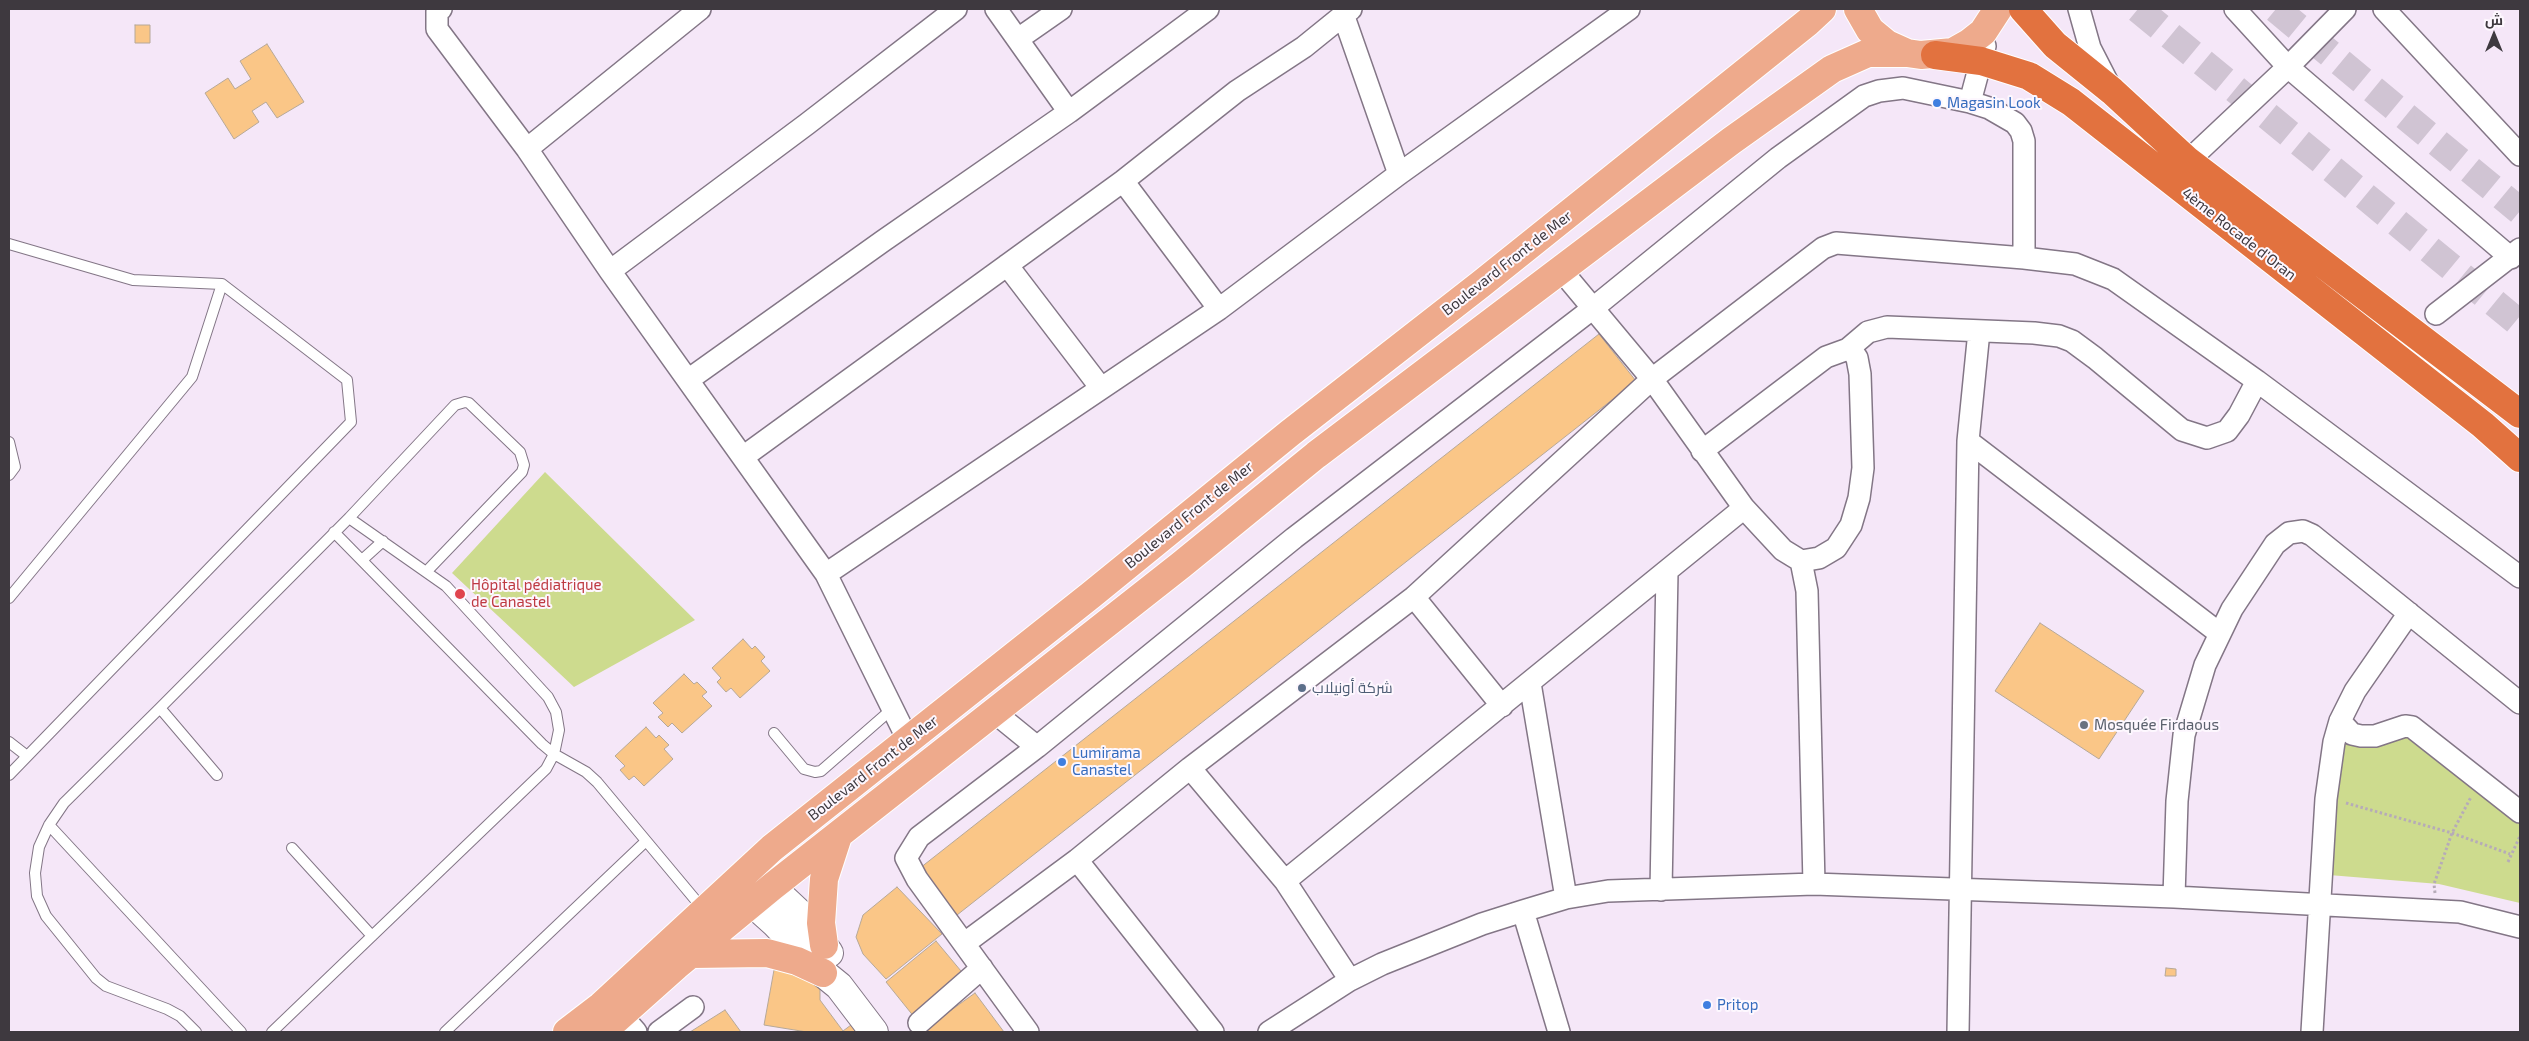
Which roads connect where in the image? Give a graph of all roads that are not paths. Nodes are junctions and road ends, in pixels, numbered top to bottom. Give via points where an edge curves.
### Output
1 (441, 9) edge
2 (700, 9) edge
3 (956, 9) edge
4 (996, 9) edge
5 (1060, 9) edge
6 (1208, 9) edge
7 (1628, 9) edge
8 (1822, 9) edge
9 (1858, 9) edge
10 (2023, 9) edge
11 (2079, 9) edge
12 (2235, 9) edge
13 (2345, 9) edge
14 (2384, 9) edge
15 (1347, 12) edge
16 (1996, 13) edge
17 (1018, 39) junction
18 (1907, 53) junction
19 (1935, 56) junction
20 (1981, 61) junction
21 (2288, 67) junction
22 (2112, 91) junction
23 (1970, 102) junction
24 (1069, 112) junction
25 (527, 148) junction
26 (2520, 155) edge
27 (2188, 162) junction
28 (1400, 174) junction
29 (1123, 181) junction
30 (9, 244) edge
31 (2516, 253) edge
32 (2024, 258) junction
33 (1007, 265) junction
34 (1560, 270) junction
35 (610, 271) junction
36 (222, 284) junction
37 (1220, 309) junction
38 (1592, 309) junction
39 (2436, 314) dead end
40 (1978, 331) junction
41 (1848, 349) junction
42 (1652, 379) junction
43 (688, 380) junction
44 (2257, 381) junction
45 (1101, 388) junction
46 (2520, 414) edge
47 (9, 442) edge
48 (1968, 442) junction
49 (1702, 451) junction
50 (743, 457) junction
51 (2520, 458) edge
52 (9, 475) edge
53 (1744, 508) junction
54 (349, 518) junction
55 (334, 532) junction
56 (383, 541) junction
57 (362, 560) junction
58 (1801, 561) junction
59 (427, 571) junction
60 (1667, 572) junction
61 (826, 574) junction
62 (2520, 577) edge
63 (1414, 597) junction
64 (9, 598) edge
65 (2410, 614) junction
66 (2219, 633) junction
67 (1530, 683) junction
68 (2520, 703) edge
69 (1502, 706) junction
70 (160, 708) junction
71 (892, 710) junction
72 (994, 712) junction
73 (2340, 721) junction
74 (774, 733) dead end
75 (908, 740) junction
76 (9, 742) edge
77 (1036, 747) junction
78 (554, 754) junction
79 (26, 756) junction
80 (1190, 768) junction
81 (9, 775) edge
82 (217, 775) dead end
83 (2520, 812) edge
84 (49, 825) junction
85 (838, 836) junction
86 (646, 841) junction
87 (292, 848) dead end
88 (1077, 860) junction
89 (740, 876) junction
90 (1285, 881) junction
91 (1814, 884) junction
92 (1661, 890) junction
93 (1960, 890) junction
94 (763, 895) junction
95 (2174, 897) junction
96 (1566, 898) junction
97 (2320, 904) junction
98 (1523, 911) junction
99 (712, 920) junction
100 (2520, 927) edge
101 (372, 936) junction
102 (965, 942) junction
103 (824, 945) junction
104 (691, 954) junction
105 (982, 968) junction
106 (831, 979) junction
107 (1350, 980) junction
108 (693, 1007) dead end
109 (919, 1023) dead end
110 (620, 1026) edge
111 (196, 1032) edge
112 (241, 1032) edge
113 (272, 1032) edge
114 (445, 1032) edge
115 (567, 1032) edge
116 (659, 1032) edge
117 (874, 1032) edge
118 (1028, 1032) edge
119 (1214, 1032) edge
120 (1269, 1032) edge
121 (1559, 1032) edge
122 (1958, 1032) edge
123 (2312, 1032) edge

1 - 25 street via 437,12 437,29
2 - 25 street
3 - 35 street
4 - 17 street
5 - 17 street
6 - 24 street
7 - 28 street
8 - 75 main road, Boulevard Front de Mer
9 - 18 main road via 1870,30 1887,44
10 - 22 highway, 4ème Rocade d'Oran via 2056,45
11 - 22 street via 2090,48
12 - 21 street
13 - 21 street
14 - 26 street
15 - 28 street
15 - 29 street via 1304,47 1237,91
16 - 19 main road via 1983,32 1969,44
16 - 20 street
17 - 24 street
18 - 19 main road
18 - 34 main road via 1868,53 1832,69
19 - 20 highway, 4ème Rocade d'Oran
20 - 23 street
20 - 51 highway, 4ème Rocade d'Oran via 2029,76 2070,102 2483,425
21 - 27 street
21 - 31 street
22 - 27 highway, 4ème Rocade d'Oran
23 - 32 street via 2015,123 2021,131 2024,141
23 - 38 street via 1903,88 1864,96 1778,158
24 - 43 street
25 - 35 street
27 - 46 highway, 4ème Rocade d'Oran
28 - 37 street
29 - 33 street
29 - 37 street
30 - 36 lane via 133,280
31 - 39 street
32 - 42 street via 1829,245
32 - 44 street via 2075,264 2113,279
33 - 45 street
33 - 50 street
34 - 38 street
34 - 72 main road via 1316,455
35 - 43 street
36 - 64 lane via 192,377
36 - 79 lane via 346,380 351,422
37 - 45 street
38 - 42 street
38 - 77 street via 1294,538
40 - 41 street via 1887,327 1868,332
40 - 44 street via 2034,332 2072,341 2182,430 2206,438 2227,431
40 - 48 street
41 - 49 street via 1826,357
41 - 58 street via 1857,358 1860,374 1863,468 1859,498 1851,524 1836,548 1819,558
42 - 49 street
42 - 63 street
43 - 50 street
44 - 62 street
45 - 61 street
47 - 52 lane via 15,467
48 - 66 street
48 - 93 street
49 - 53 street
50 - 61 street
53 - 58 street via 1783,550
53 - 60 street
54 - 55 lane
54 - 56 lane
54 - 59 lane via 455,405 469,403 520,452 524,465 522,472
55 - 57 lane
55 - 70 lane
56 - 57 lane
56 - 59 lane
57 - 78 lane
58 - 91 street via 1807,591
59 - 78 lane via 446,586 548,696 556,712 559,730
60 - 67 street
60 - 92 street
61 - 71 street
63 - 69 street
63 - 80 street
65 - 66 street via 2312,534 2296,531 2282,536 2275,544
65 - 68 street
65 - 73 street via 2355,691
66 - 95 street via 2184,735 2177,801
67 - 69 street
67 - 96 street
69 - 90 street
70 - 82 lane
70 - 84 lane via 64,802
71 - 74 lane via 821,771 804,769
71 - 75 street
72 - 77 street
72 - 85 main road
73 - 83 street via 2352,734 2362,736 2412,727
73 - 97 street via 2326,799
75 - 89 main road, Boulevard Front de Mer
76 - 79 lane
77 - 102 street via 919,837 906,858 917,880
78 - 86 lane via 597,782
78 - 101 lane via 546,769
79 - 81 lane
80 - 88 street
80 - 90 street
84 - 111 lane via 39,848 35,873 37,896 46,916 106,986 167,1009 180,1016
84 - 112 lane
85 - 94 main road
85 - 103 main road via 824,878
86 - 99 lane
86 - 114 lane
87 - 101 lane
88 - 102 street
88 - 119 street
89 - 94 main road
89 - 99 main road, Boulevard Front de Mer
90 - 107 street
91 - 92 street
91 - 93 street
92 - 96 street
93 - 95 street
93 - 122 street
94 - 99 main road
94 - 103 main road via 801,915
94 - 106 main road
95 - 97 street
96 - 98 street
97 - 100 street via 2460,912
97 - 123 street
98 - 107 street via 1473,928
98 - 121 street
99 - 104 main road
99 - 115 main road, Boulevard Front de Mer
101 - 113 lane
102 - 105 street
103 - 106 main road via 831,957
104 - 106 main road via 767,952 798,961
104 - 110 main road
105 - 109 street
105 - 118 street
106 - 117 main road
107 - 120 street
108 - 116 street

